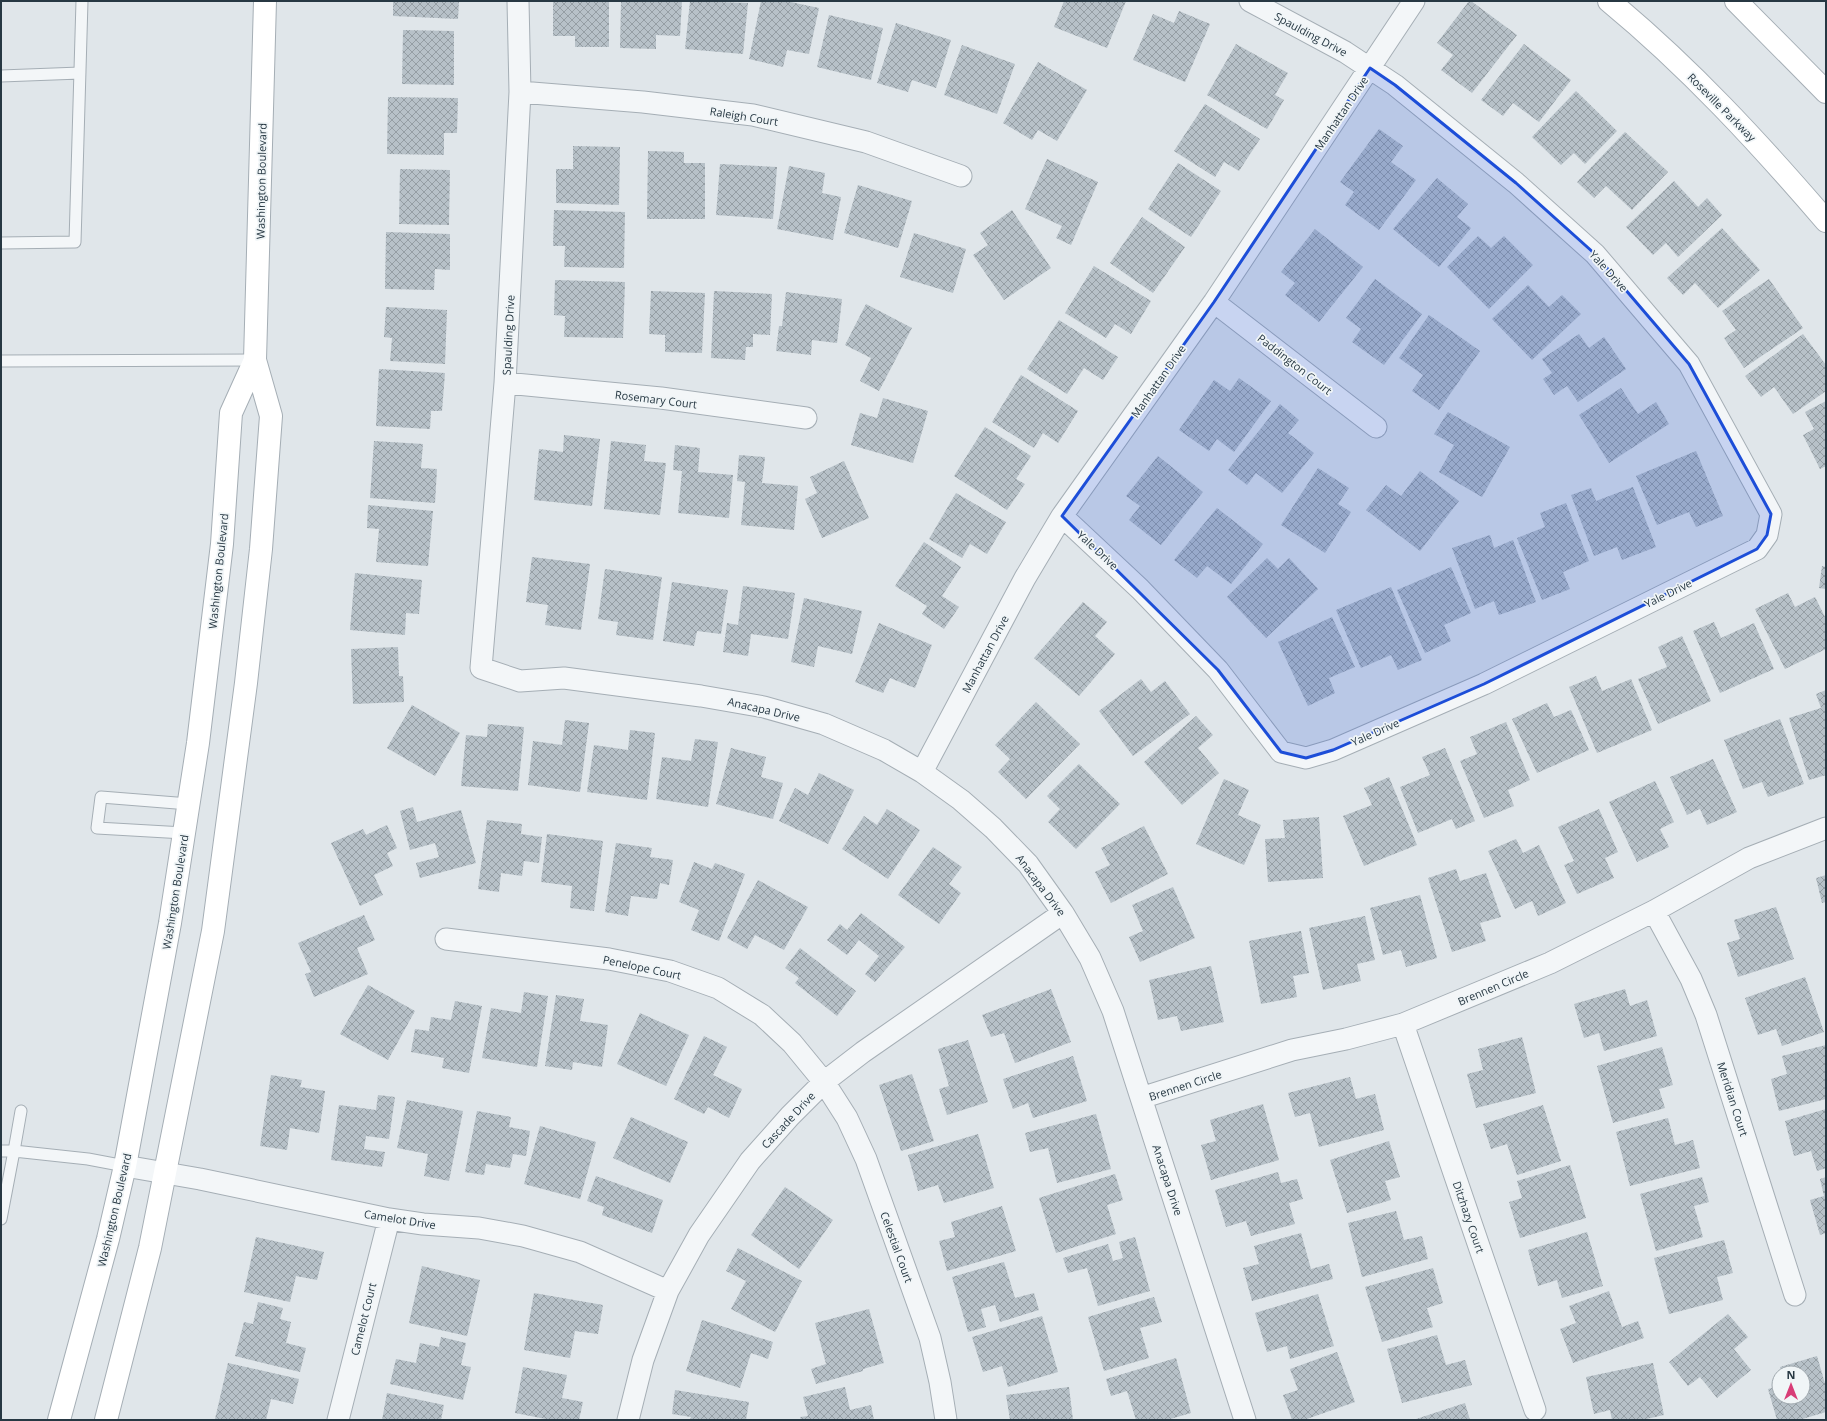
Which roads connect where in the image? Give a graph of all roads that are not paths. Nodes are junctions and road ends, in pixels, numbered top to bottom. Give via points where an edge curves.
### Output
1 (82, 1) edge
2 (265, 1) edge
3 (518, 1) edge
4 (1250, 1) edge
5 (1414, 1) edge
6 (1609, 1) edge
7 (1736, 1) edge
8 (1370, 68) junction
9 (80, 73) junction
10 (1, 76) edge
11 (520, 92) junction
12 (1826, 92) edge
13 (961, 176) dead end
14 (1826, 221) edge
15 (1, 243) edge
16 (1214, 302) junction
17 (255, 360) junction
18 (1, 361) edge
19 (505, 383) junction
20 (806, 418) dead end
21 (1376, 427) dead end
22 (1062, 516) junction
23 (481, 668) joint
24 (922, 772) junction
25 (189, 804) junction
26 (1826, 828) edge
27 (184, 833) junction
28 (1654, 911) junction
29 (1063, 913) junction
30 (446, 939) dead end
31 (1403, 1024) junction
32 (824, 1082) junction
33 (1141, 1098) junction
34 (21, 1111) dead end
35 (1, 1151) edge
36 (14, 1151) junction
37 (125, 1166) junction
38 (165, 1173) junction
39 (1, 1219) edge
40 (389, 1219) junction
41 (668, 1291) junction
42 (1795, 1294) dead end
43 (1535, 1410) dead end
44 (59, 1420) edge
45 (106, 1420) edge
46 (338, 1420) edge
47 (628, 1420) edge
48 (946, 1420) edge
49 (1245, 1420) edge

1 - 9 lane
2 - 17 main road, Washington Boulevard
3 - 11 street, Spaulding Drive
4 - 8 street, Spaulding Drive
5 - 8 street, Manhattan Drive
6 - 14 main road, Roseville Parkway via 1667,52 1726,110
7 - 12 main road
8 - 16 street, Manhattan Drive
8 - 22 street, Yale Drive via 1395,85 1516,183 1595,254 1689,364 1771,514 1767,535 1757,550 1484,684 1333,750 1306,758 1282,752 1218,670 1140,589
9 - 10 lane
9 - 15 lane via 75,242
11 - 13 street, Raleigh Court via 643,102 753,115 866,142
11 - 19 street, Spaulding Drive
16 - 21 street, Paddington Court
16 - 22 street, Manhattan Drive
17 - 18 lane
17 - 25 main road, Washington Boulevard via 231,413 222,544
17 - 38 main road, Washington Boulevard via 271,416 258,580 213,931
19 - 20 street, Rosemary Court via 661,398
19 - 23 street, Spaulding Drive
22 - 24 street, Manhattan Drive via 1025,578
23 - 24 street, Anacapa Drive via 520,681 564,678 764,707 824,724 884,750
24 - 29 street, Anacapa Drive via 961,800 993,828 1028,864
25 - 27 main road, Washington Boulevard
25 - 27 lane via 100,797 97,828
26 - 28 street, Brennen Circle via 1749,858
27 - 37 main road, Washington Boulevard
28 - 31 street, Brennen Circle via 1550,962
28 - 42 street, Meridian Court via 1691,979 1706,1015
29 - 32 street, Cascade Drive
29 - 33 street, Anacapa Drive via 1090,958 1113,1011
30 - 32 street, Penelope Court via 609,959 670,971 718,988 762,1015 792,1043
31 - 33 street, Brennen Circle via 1292,1050
31 - 43 street, Ditzhazy Court
32 - 41 street, Cascade Drive via 750,1161 699,1235
32 - 48 street, Celestial Court via 847,1118 877,1189 930,1338
33 - 49 street, Anacapa Drive
34 - 36 lane
35 - 36 lane
36 - 37 lane
36 - 39 lane
37 - 38 street, Camelot Drive
37 - 44 main road, Washington Boulevard
38 - 40 street, Camelot Drive
38 - 45 main road, Washington Boulevard via 150,1248
40 - 41 street, Camelot Drive via 479,1228 523,1236 580,1252
40 - 46 street, Camelot Court
41 - 47 street, Cascade Drive via 643,1360

